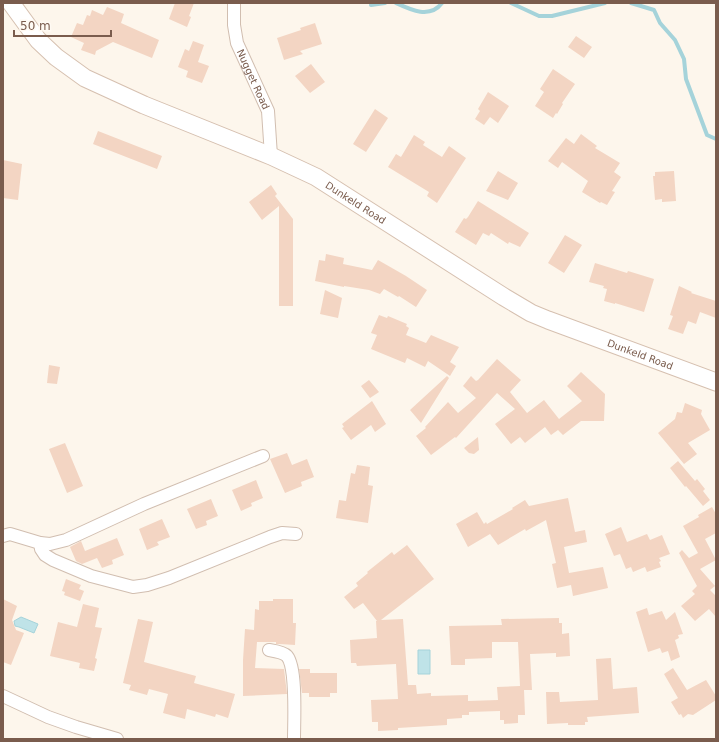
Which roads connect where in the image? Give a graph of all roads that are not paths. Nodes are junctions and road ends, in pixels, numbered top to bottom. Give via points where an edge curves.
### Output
1 (11, 3) edge
2 (234, 3) edge
3 (271, 156) junction
4 (716, 382) edge
5 (263, 456) dead end
6 (296, 534) dead end
7 (3, 536) edge
8 (40, 543) junction
9 (270, 650) dead end
10 (3, 696) edge
11 (117, 739) edge
12 (294, 739) edge

1 - 3 main road, Dunkeld Road via 38,40 85,78
2 - 3 street, Nugget Road via 237,43 268,110
3 - 4 main road, Dunkeld Road via 316,178 531,313
5 - 8 street via 144,504 66,540 50,544
6 - 8 street via 282,533 169,578 147,585 133,586 91,576 53,560 45,555
7 - 8 street via 10,534
9 - 12 street via 286,655 292,668
10 - 11 street via 76,728

